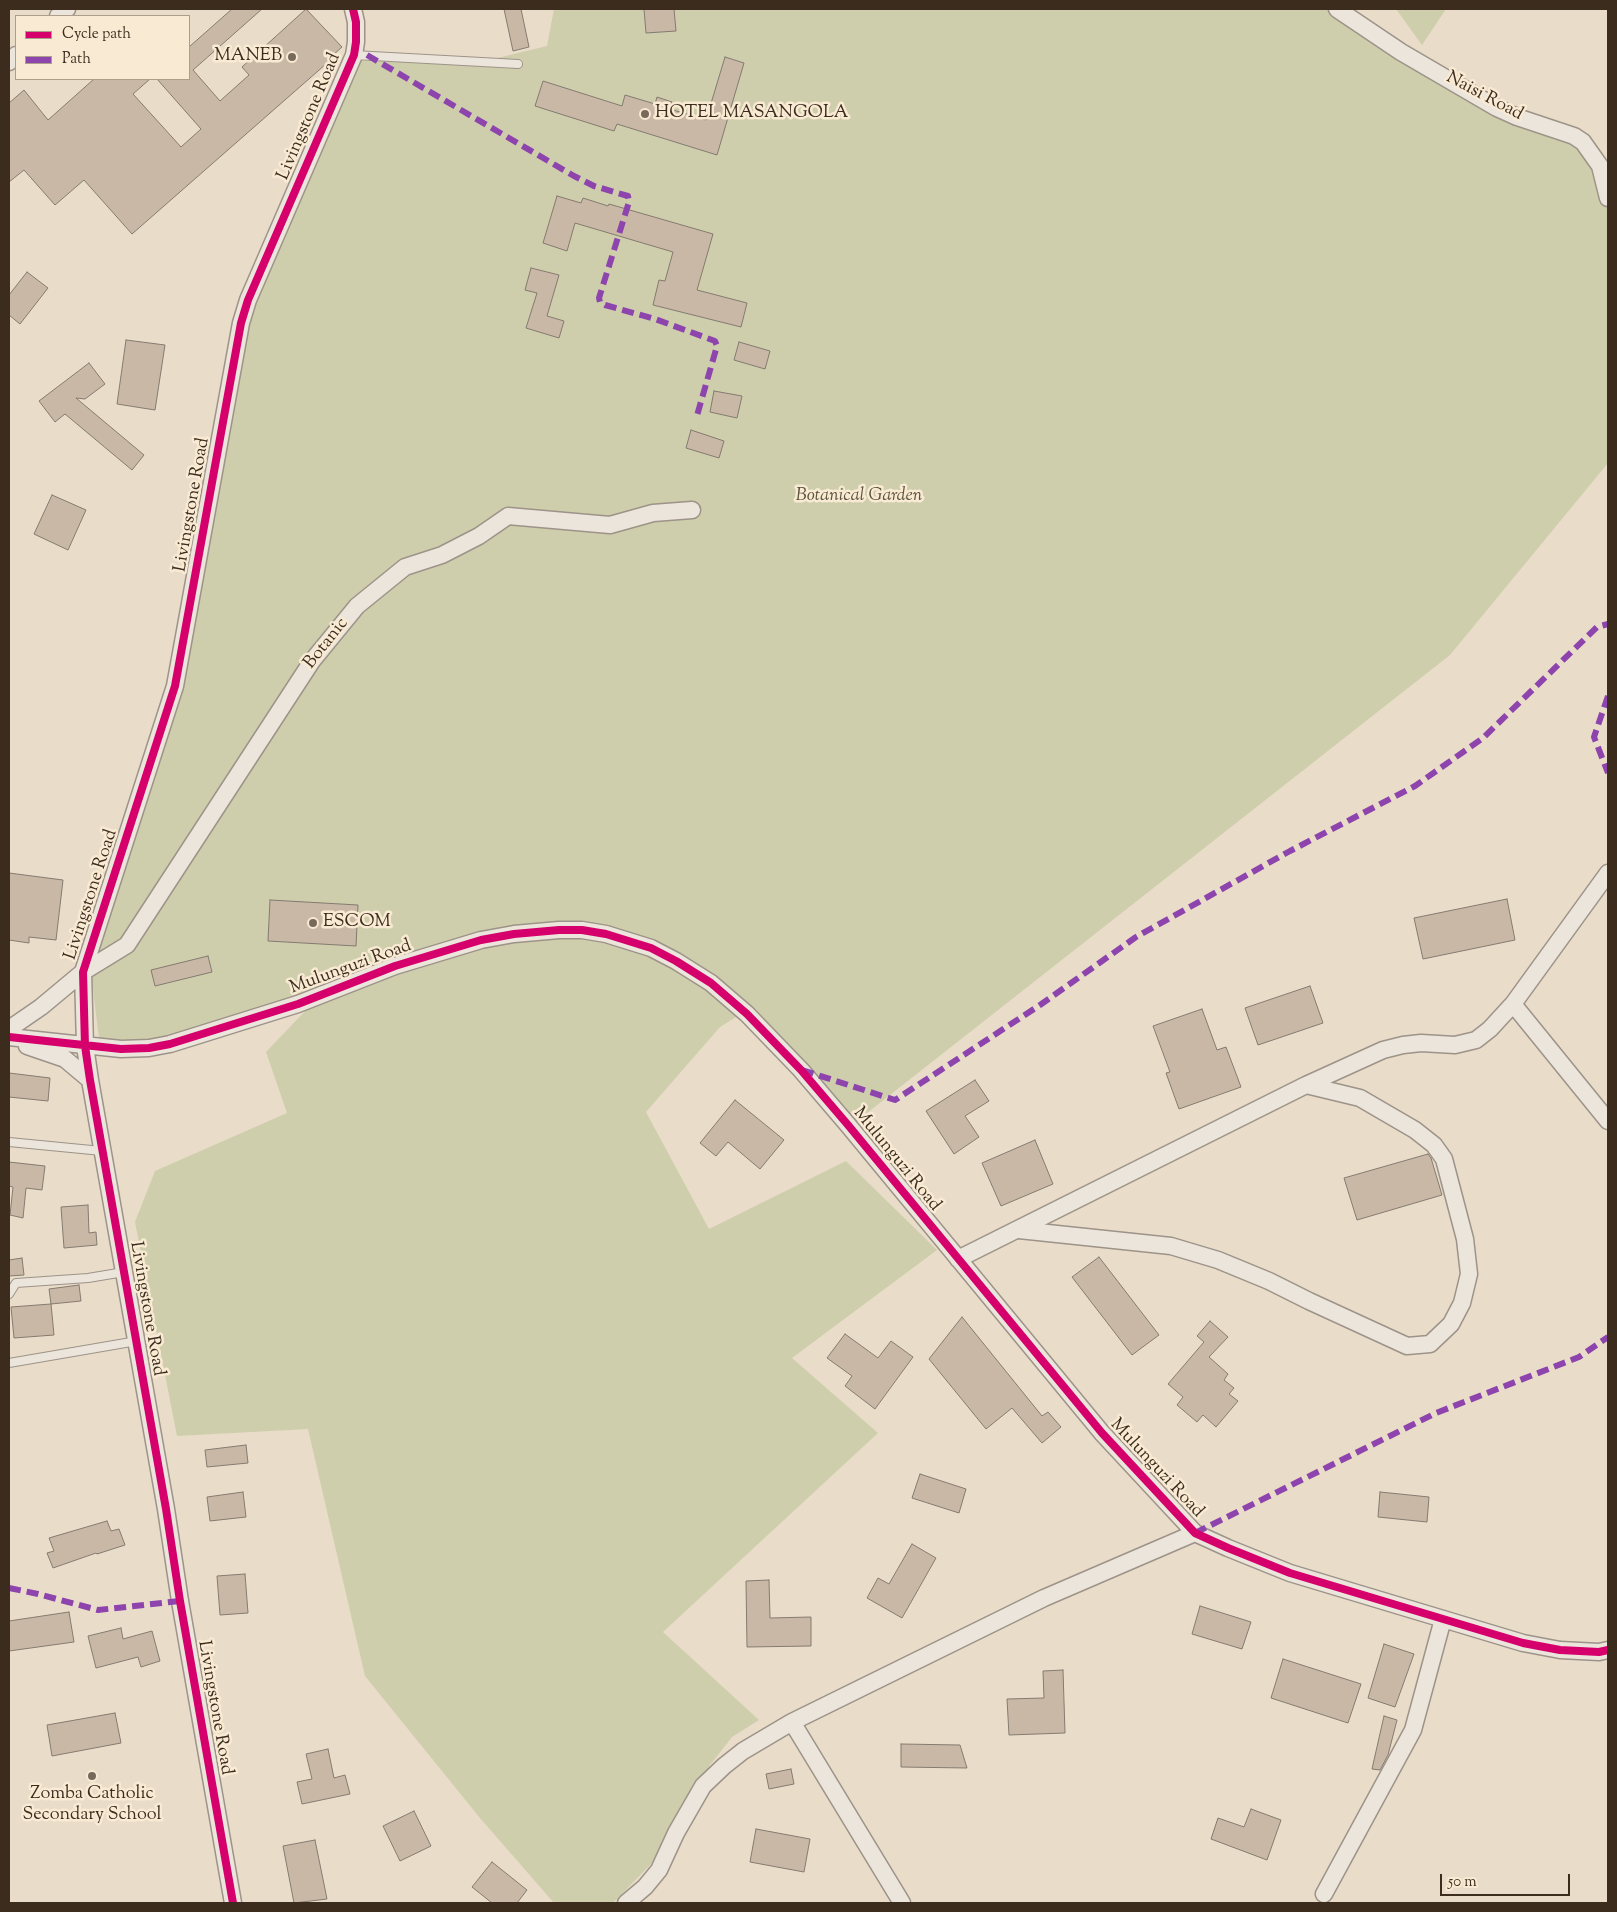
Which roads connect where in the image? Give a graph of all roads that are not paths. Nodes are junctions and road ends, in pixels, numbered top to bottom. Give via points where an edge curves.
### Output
1 (353, 9) edge
2 (1337, 9) edge
3 (354, 55) junction
4 (518, 64) dead end
5 (1608, 198) edge
6 (692, 510) dead end
7 (1608, 873) edge
8 (83, 972) junction
9 (1513, 1004) junction
10 (9, 1029) edge
11 (9, 1038) edge
12 (85, 1046) junction
13 (90, 1080) junction
14 (1306, 1085) junction
15 (1608, 1121) edge
16 (9, 1142) edge
17 (102, 1151) junction
18 (1019, 1230) junction
19 (958, 1259) junction
20 (124, 1272) junction
21 (9, 1294) edge
22 (137, 1342) junction
23 (9, 1363) edge
24 (1195, 1533) junction
25 (1444, 1619) junction
26 (1608, 1650) edge
27 (792, 1722) junction
28 (1324, 1894) dead end
29 (233, 1903) edge
30 (626, 1903) edge
31 (902, 1903) edge

1 - 3 street, Livingstone Road via 356,22
2 - 5 street, Naisi Road via 1401,52 1496,108 1583,142 1600,166
3 - 4 lane
3 - 8 street, Livingstone Road via 245,310 177,677
6 - 8 street, Botanic via 653,513 610,526 508,516 442,555 406,567 357,606 312,661 127,945
7 - 9 street
8 - 10 street, Botanic
8 - 12 street, Livingstone Road
9 - 14 street via 1476,1040 1455,1045 1421,1044 1390,1048
9 - 15 street
11 - 12 street, Mulunguzi Road
11 - 13 street via 65,1059
12 - 13 street, Livingstone Road
12 - 19 street, Mulunguzi Road via 135,1049 170,1044 298,1004 395,966 481,940 559,930 606,934 651,948 676,961 711,983 747,1014 805,1074
13 - 17 street, Livingstone Road
14 - 18 street
14 - 18 street via 1360,1098 1415,1130 1434,1145 1444,1159 1465,1239 1468,1274 1462,1303 1451,1324 1430,1344 1407,1346 1269,1281 1218,1260 1171,1246
16 - 17 lane
17 - 20 street, Livingstone Road
18 - 19 street
19 - 24 street, Mulunguzi Road via 1102,1433
20 - 21 lane via 16,1283
20 - 22 street, Livingstone Road
22 - 23 lane
22 - 29 street, Livingstone Road
24 - 25 street, Mulunguzi Road via 1290,1573
24 - 27 street via 1044,1598
25 - 26 street, Mulunguzi Road via 1523,1644 1560,1650
25 - 28 street via 1414,1730
27 - 30 street via 743,1751 712,1777 696,1798 659,1870
27 - 31 street

